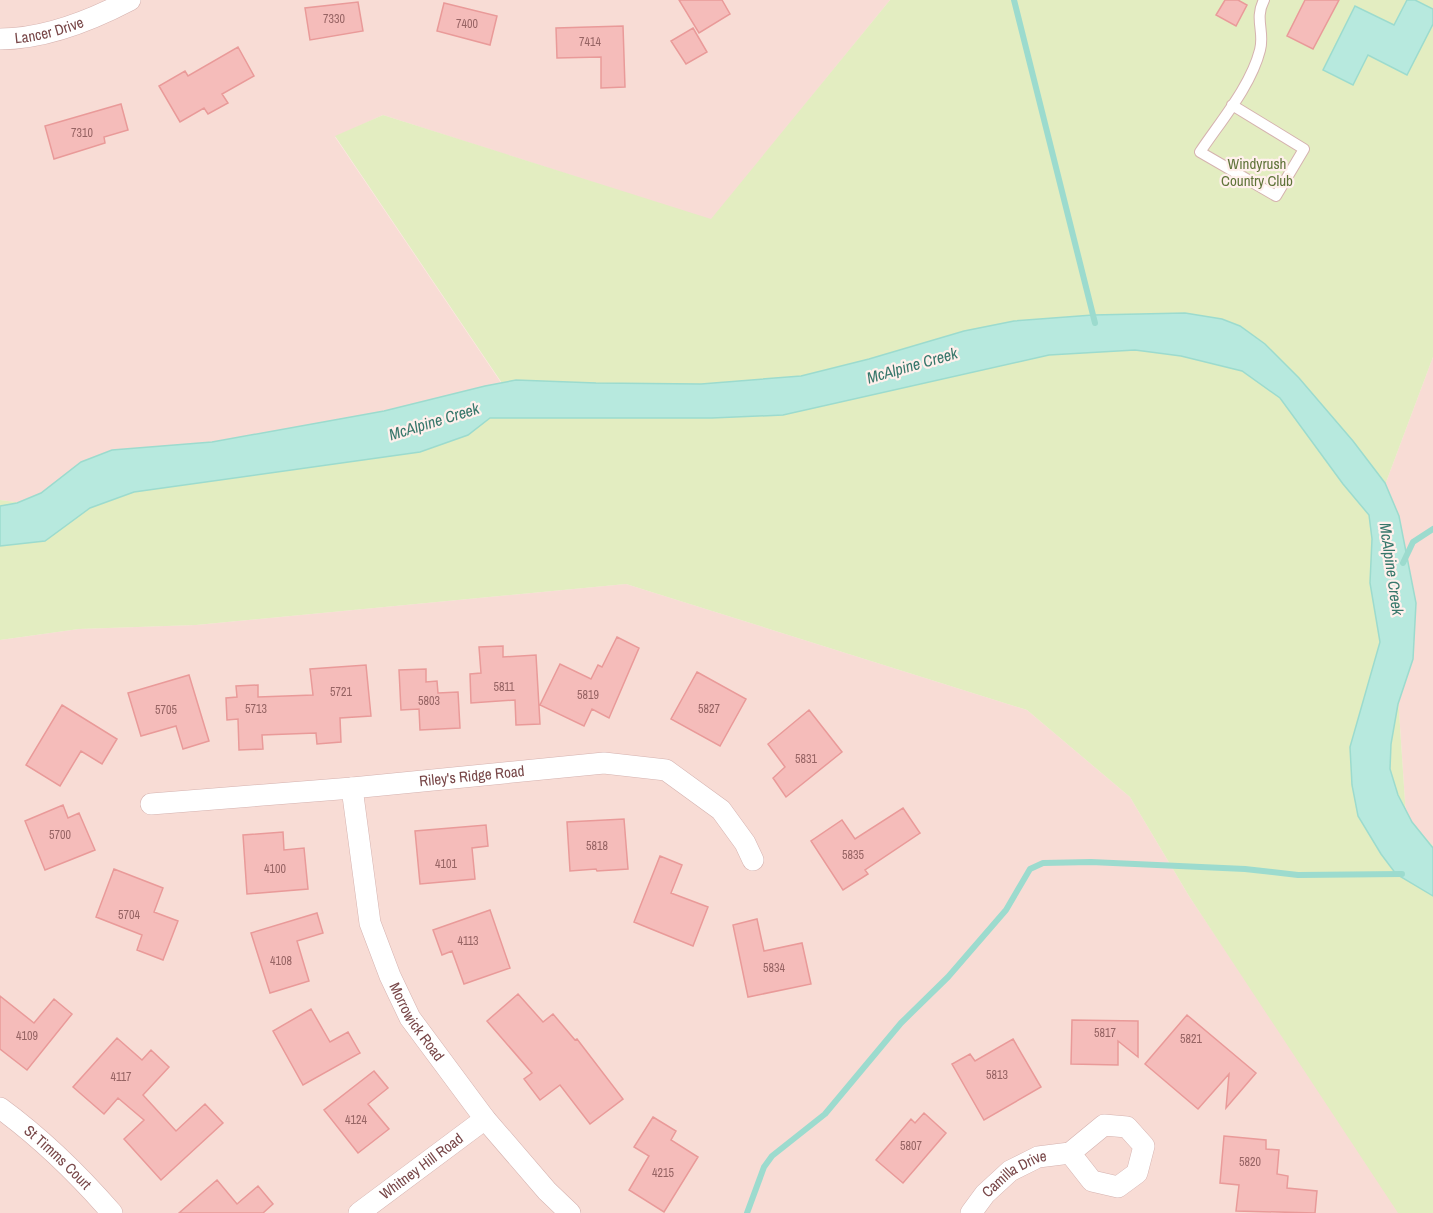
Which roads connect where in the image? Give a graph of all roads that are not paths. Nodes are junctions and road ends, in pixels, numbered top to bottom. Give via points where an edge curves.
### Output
1 (130, 0) edge
2 (1264, 0) edge
3 (0, 39) edge
4 (1232, 105) junction
5 (352, 788) junction
6 (151, 804) dead end
7 (753, 860) dead end
8 (0, 1108) edge
9 (485, 1119) junction
10 (1070, 1154) dead end
11 (112, 1213) edge
12 (359, 1213) edge
13 (570, 1213) edge
14 (971, 1213) edge

1 - 3 street, Lancer Drive via 35,37
2 - 4 lane via 1258,10 1261,49 1248,81
4 - 4 lane via 1200,152 1276,196 1304,149
5 - 6 street, Riley's Ridge Road
5 - 7 street, Riley's Ridge Road via 604,763 666,770 721,810 746,843
5 - 9 street, Morrowick Road via 370,923 390,976 410,1018
8 - 11 street, St Timms Court via 71,1169
9 - 12 street, Whitney Hill Road
9 - 13 street, Morrowick Road
10 - 14 street, Camilla Drive via 1038,1157 1010,1171

